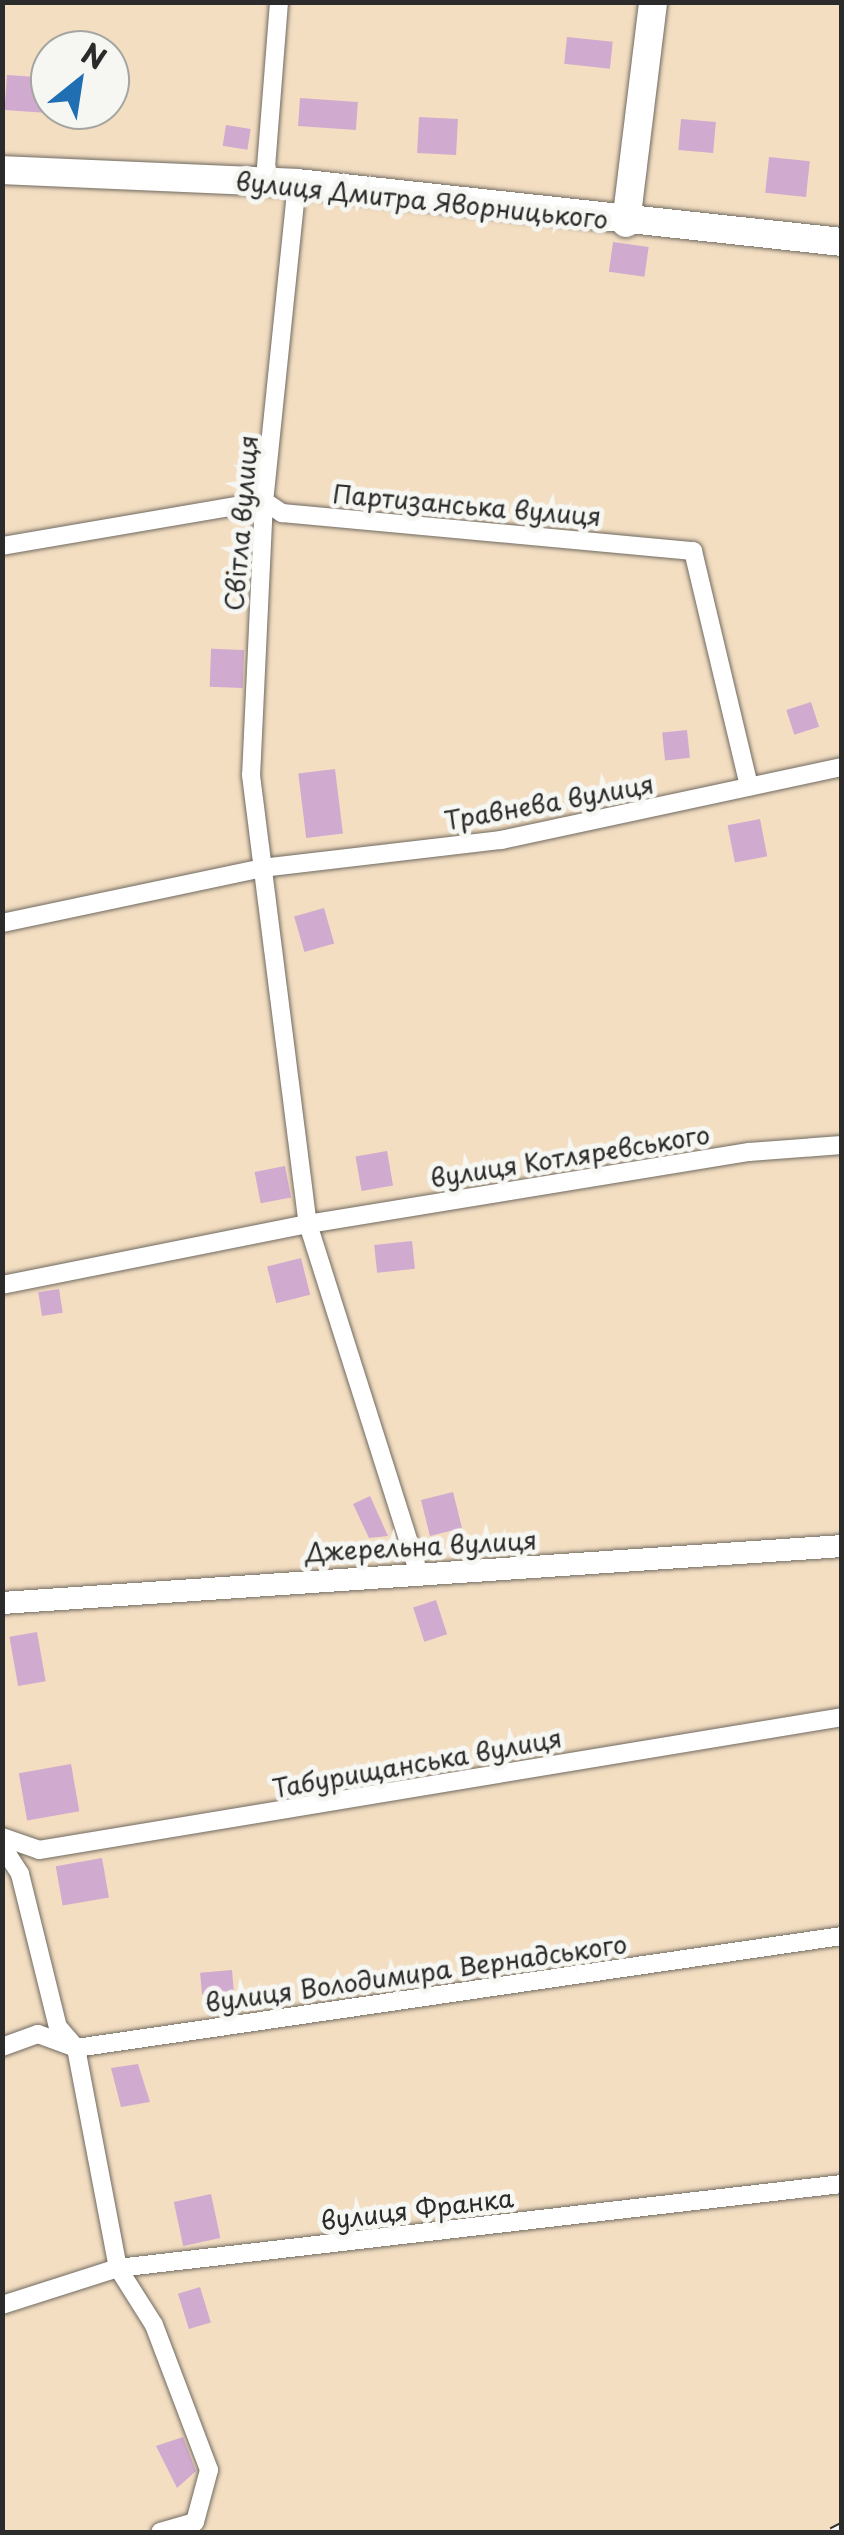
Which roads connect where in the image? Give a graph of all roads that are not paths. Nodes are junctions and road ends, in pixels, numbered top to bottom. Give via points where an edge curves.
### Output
1 (279, 2) edge
2 (653, 2) edge
3 (2, 170) edge
4 (265, 180) junction
5 (297, 183) junction
6 (626, 223) junction
7 (842, 242) edge
8 (264, 502) junction
9 (2, 546) edge
10 (842, 767) edge
11 (748, 786) junction
12 (262, 868) junction
13 (2, 922) edge
14 (842, 1145) edge
15 (308, 1224) junction
16 (2, 1285) edge
17 (842, 1546) edge
18 (419, 1573) junction
19 (2, 1603) edge
20 (842, 1717) edge
21 (2, 1837) edge
22 (2, 1846) edge
23 (842, 1936) edge
24 (2, 2047) edge
25 (76, 2048) junction
26 (842, 2184) edge
27 (118, 2268) junction
28 (2, 2305) edge
29 (160, 2532) edge

1 - 4 street
2 - 6 main road
3 - 4 main road, вулиця Дмитра Яворницького
4 - 5 main road, вулиця Дмитра Яворницького
5 - 6 main road, вулиця Дмитра Яворницького
5 - 8 street, Світла вулиця
6 - 7 main road, вулиця Дмитра Яворницького
8 - 9 street, Партизанська вулиця
8 - 11 street, Партизанська вулиця via 282,514 693,551
8 - 12 street, Світла вулиця via 251,774
10 - 11 street, Травнева вулиця
11 - 12 street, Травнева вулиця via 501,840
12 - 13 street, Травнева вулиця
12 - 15 street
14 - 15 street, вулиця Котляревського via 750,1152
15 - 16 street, вулиця Котляревського
15 - 18 street
17 - 18 street, Джерельна вулиця
18 - 19 street, Джерельна вулиця
20 - 21 street, Табурищанська вулиця via 39,1850
22 - 25 street via 20,1874 58,2027
23 - 25 street, вулиця Володимира Вернадського
24 - 25 street, вулиця Володимира Вернадського via 38,2034
25 - 27 street
26 - 27 street, вулиця Франка
27 - 28 street, вулиця Франка
27 - 29 street via 154,2325 209,2470 195,2522

